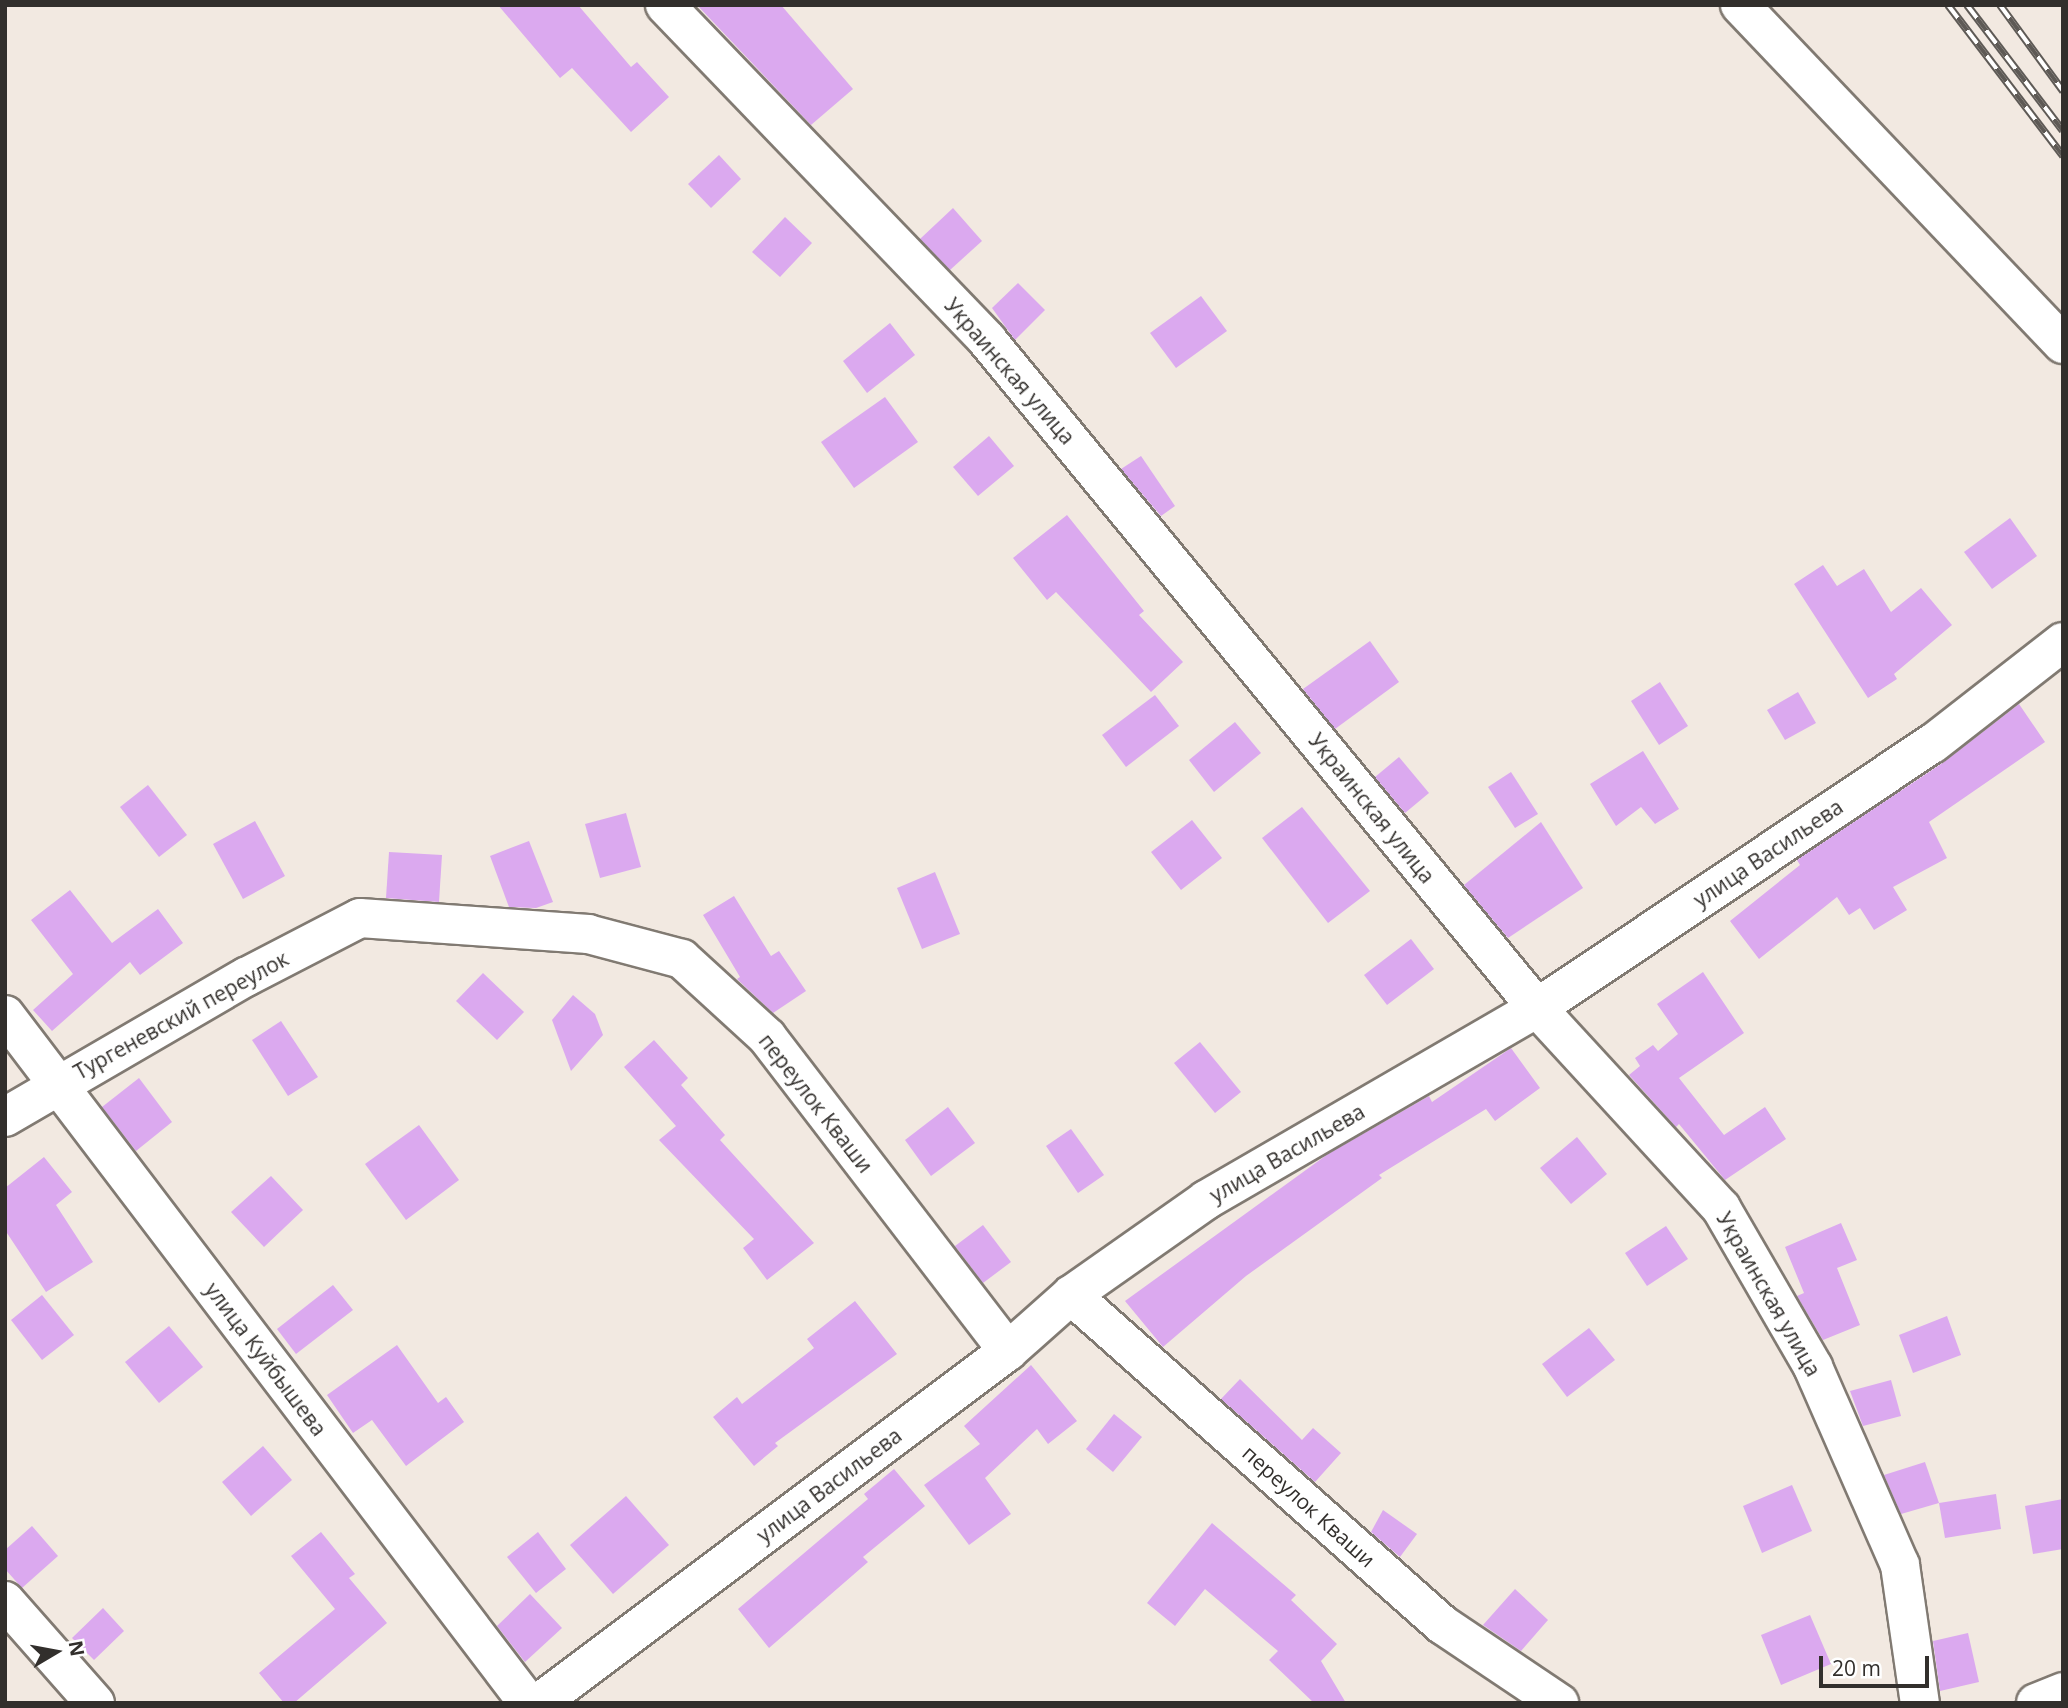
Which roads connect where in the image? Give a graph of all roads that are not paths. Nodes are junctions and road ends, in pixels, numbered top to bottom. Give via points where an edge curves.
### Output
1 (665, 5) edge
2 (1740, 5) edge
3 (2063, 344) edge
4 (2063, 642) edge
5 (360, 918) joint
6 (1537, 1008) junction
7 (5, 1015) edge
8 (57, 1084) junction
9 (5, 1116) edge
10 (1071, 1295) junction
11 (1008, 1351) junction
12 (5, 1601) edge
13 (2063, 1692) edge
14 (95, 1703) edge
15 (528, 1703) edge
16 (539, 1703) edge
17 (1559, 1703) edge
18 (1920, 1703) edge
19 (2036, 1703) edge

1 - 6 street, Украинская улица via 987,340
2 - 3 street
4 - 6 street, улица Васильева via 1932,744
5 - 8 street, Тургеневский переулок
5 - 11 street, переулок Кваши via 588,934 682,959 766,1037
6 - 10 street, улица Васильева via 1206,1200
6 - 18 street, Украинская улица via 1721,1208 1813,1367 1900,1565
7 - 8 street, улица Куйбышева
8 - 9 street, Тургеневский переулок
8 - 15 street, улица Куйбышева
10 - 11 street, улица Васильева
10 - 17 street, переулок Кваши via 1443,1625
11 - 16 street, улица Васильева
12 - 14 street
13 - 19 street

